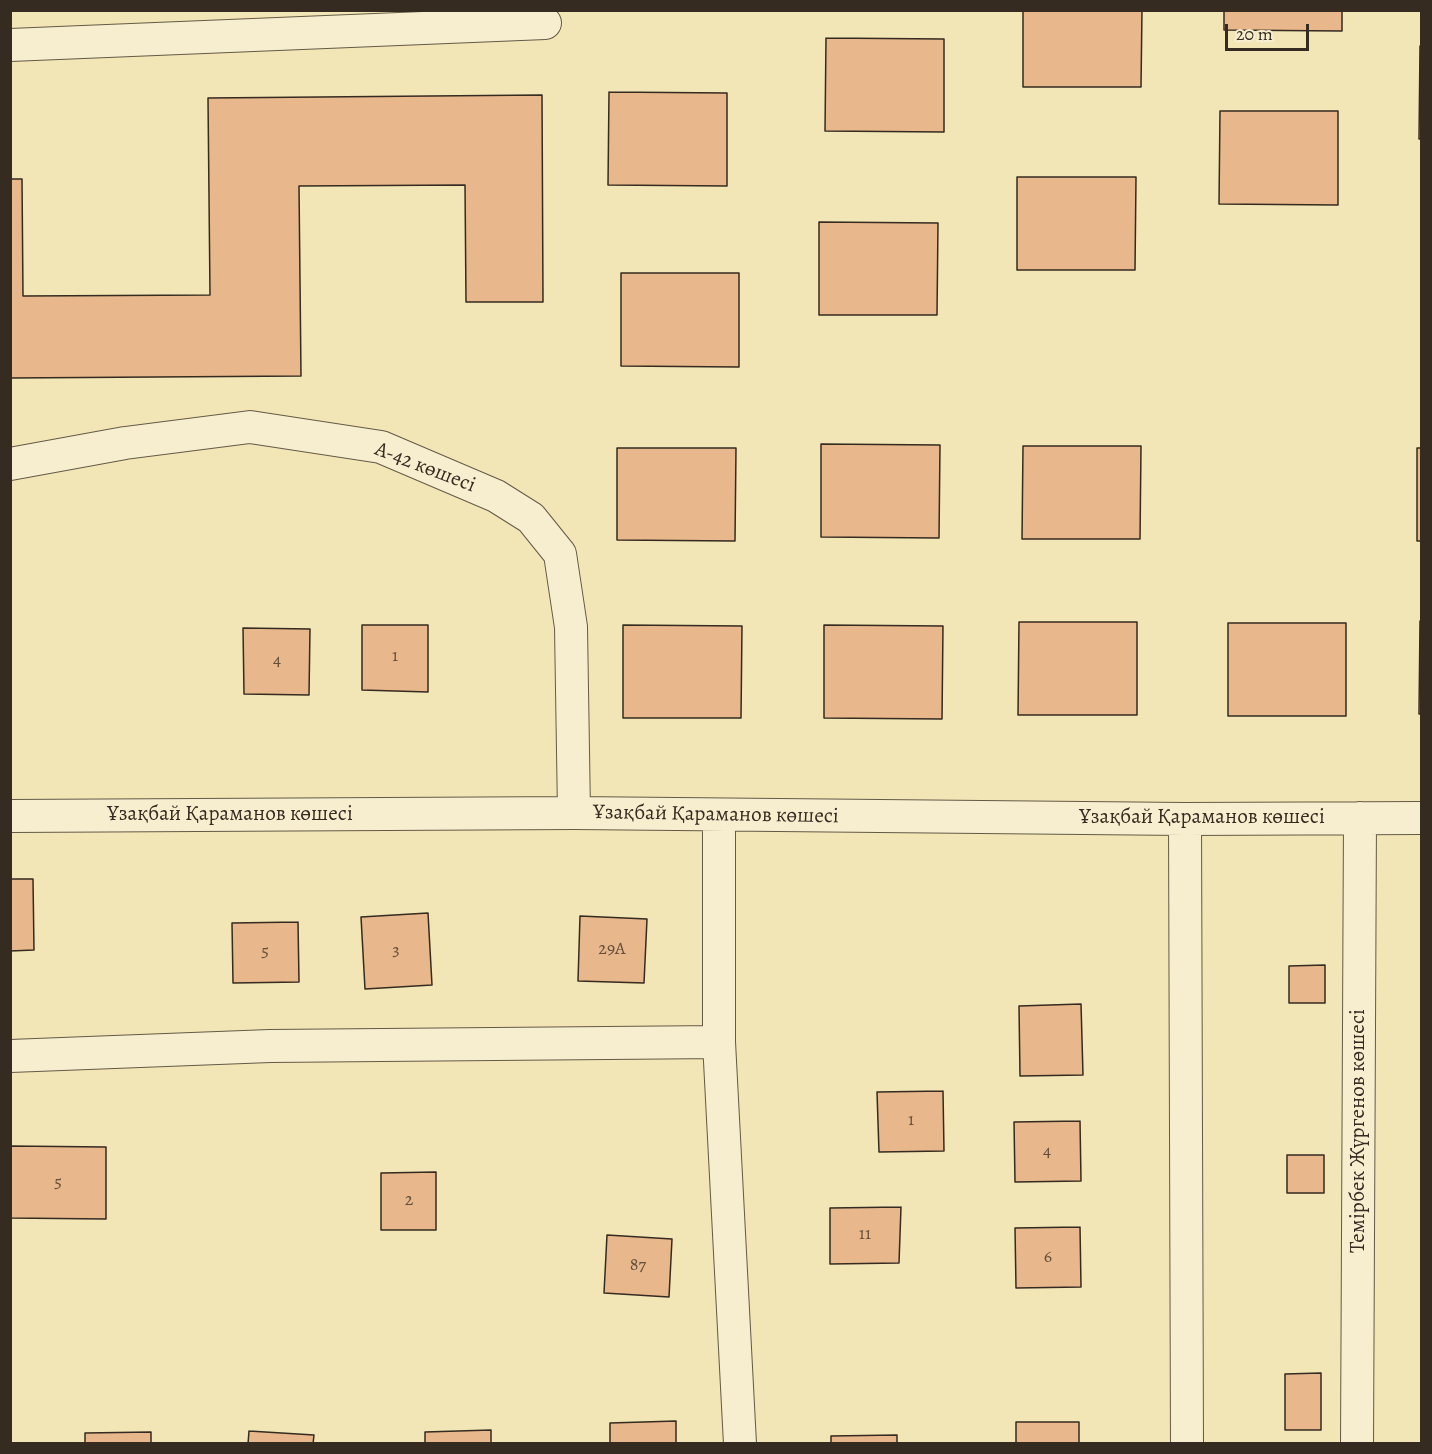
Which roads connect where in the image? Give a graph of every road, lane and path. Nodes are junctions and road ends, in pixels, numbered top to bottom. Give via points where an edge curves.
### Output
1 (545, 23) dead end
2 (10, 45) edge
3 (10, 464) edge
4 (574, 813) junction
5 (719, 815) junction
6 (10, 816) edge
7 (1360, 818) junction
8 (1422, 818) edge
9 (1185, 819) junction
10 (719, 1042) junction
11 (10, 1056) edge
12 (740, 1443) edge
13 (1187, 1443) edge
14 (1358, 1443) edge

1 - 2 street
3 - 4 street, А-42 көшесі via 125,442 250,427 381,447 496,496 531,518 560,554 571,627
4 - 5 street, Ұзақбай Қараманов көшесі
4 - 6 street, Ұзақбай Қараманов көшесі
5 - 9 street, Ұзақбай Қараманов көшесі
5 - 10 street
7 - 8 street, Ұзақбай Қараманов көшесі
7 - 9 street, Ұзақбай Қараманов көшесі
7 - 14 street, Темірбек Жүргенов көшесі
9 - 13 street
10 - 11 street via 270,1046
10 - 12 street

